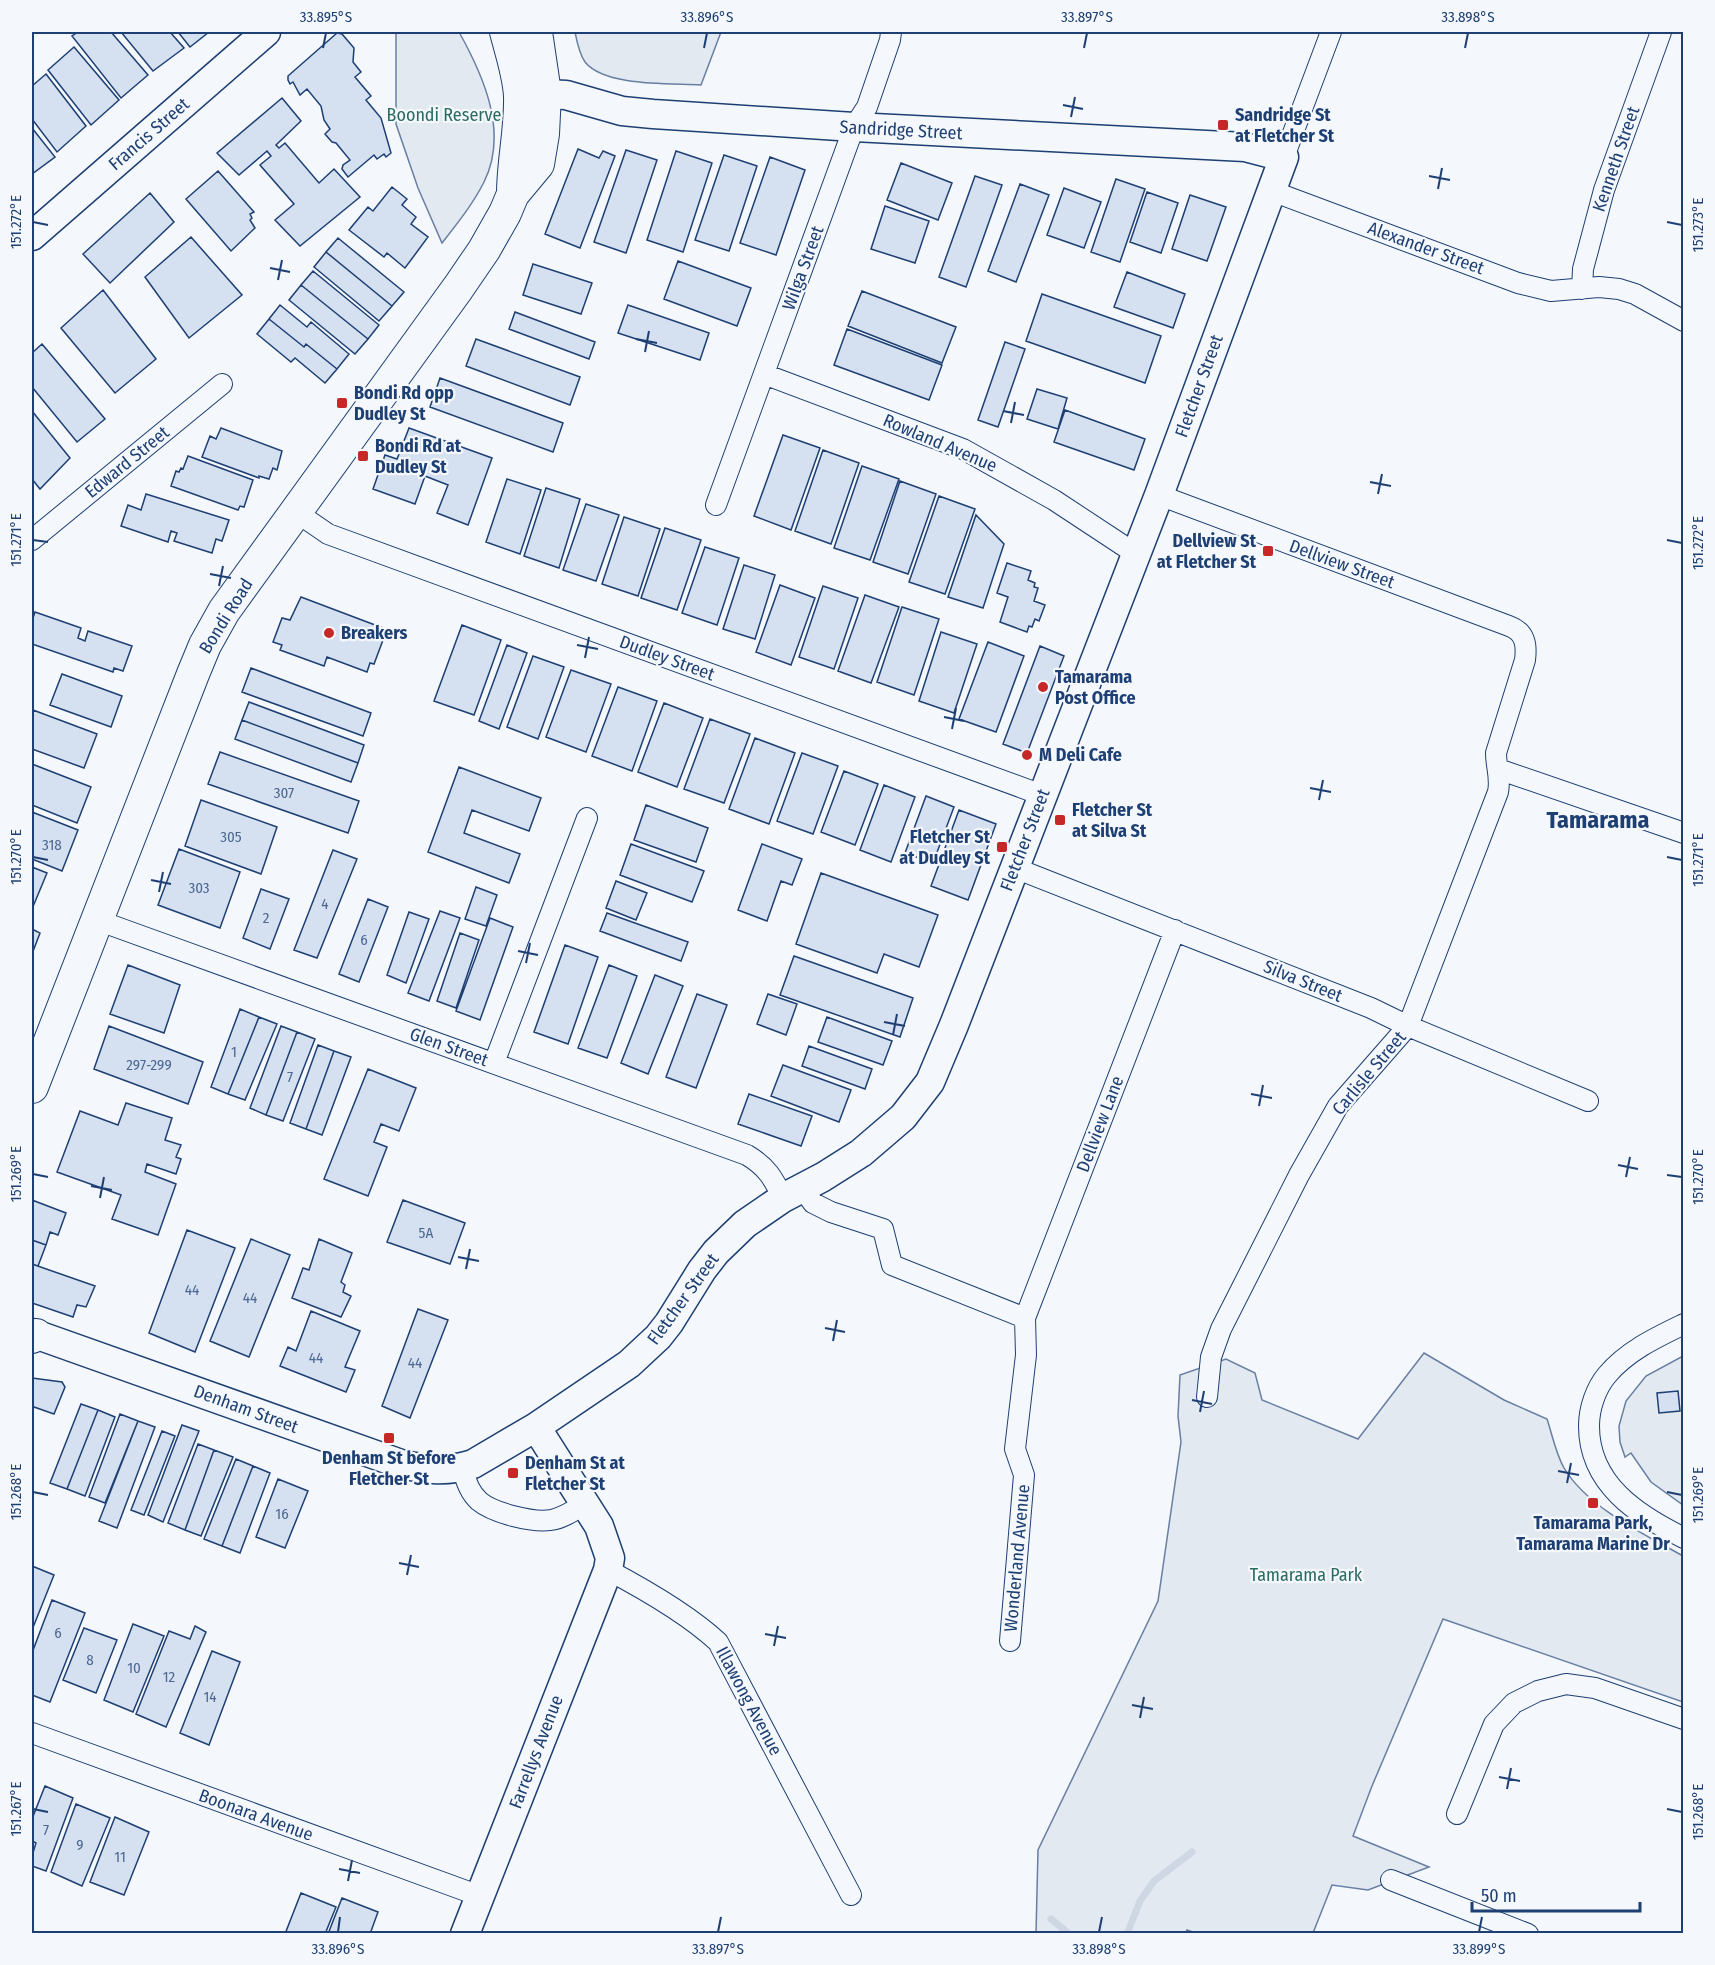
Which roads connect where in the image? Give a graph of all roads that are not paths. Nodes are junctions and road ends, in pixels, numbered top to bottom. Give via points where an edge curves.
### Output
1 (266, 32) edge
2 (506, 32) edge
3 (536, 32) edge
4 (891, 32) edge
5 (1331, 32) edge
6 (1661, 32) edge
7 (532, 93) junction
8 (854, 127) junction
9 (1284, 157) junction
10 (1272, 191) junction
11 (32, 236) edge
12 (1582, 289) junction
13 (1683, 321) edge
14 (764, 374) junction
15 (222, 384) dead end
16 (1158, 495) junction
17 (716, 505) dead end
18 (296, 512) junction
19 (32, 540) edge
20 (1136, 554) junction
21 (1523, 635) joint
22 (1498, 769) junction
23 (1042, 795) junction
24 (587, 818) dead end
25 (1683, 833) edge
26 (1015, 868) junction
27 (97, 920) junction
28 (1175, 930) junction
29 (1408, 1026) junction
30 (494, 1063) junction
31 (32, 1087) edge
32 (1588, 1101) dead end
33 (793, 1193) junction
34 (1025, 1318) junction
35 (1683, 1324) edge
36 (33, 1335) edge
37 (1207, 1397) dead end
38 (536, 1427) junction
39 (462, 1468) junction
40 (585, 1504) junction
41 (1683, 1538) edge
42 (608, 1570) junction
43 (1010, 1641) dead end
44 (1683, 1719) edge
45 (32, 1733) edge
46 (1457, 1814) dead end
47 (1390, 1880) dead end
48 (851, 1895) dead end
49 (480, 1896) junction
50 (465, 1934) edge
51 (1528, 1934) edge

1 - 11 street, Francis Street
2 - 7 main road, Bondi Road
3 - 7 main road, Bondi Road
4 - 8 street, Wilga Street via 867,107
5 - 9 street, Fletcher Street
6 - 12 street, Kenneth Street via 1601,200
7 - 8 street, Sandridge Street via 581,98 622,111
7 - 18 main road, Bondi Road via 519,133 513,194 505,213 471,269
8 - 9 street, Sandridge Street via 1245,147
8 - 14 street, Wilga Street
9 - 10 street, Fletcher Street
10 - 12 street, Alexander Street via 1518,283 1551,291
10 - 16 street, Fletcher Street
12 - 13 street, Alexander Street via 1599,287 1635,294
14 - 17 street, Wilga Street
14 - 20 street, Rowland Avenue via 963,449 1054,500
15 - 19 street, Edward Street
16 - 20 street, Fletcher Street
16 - 21 street, Dellview Street via 1517,629
18 - 23 street, Dudley Street via 328,534
18 - 27 main road, Bondi Road via 224,611 205,645
20 - 23 street, Fletcher Street
21 - 22 street, Carlisle Street via 1527,647 1525,660 1496,753
22 - 25 street
22 - 29 street, Carlisle Street via 1498,792
23 - 26 street, Fletcher Street
24 - 30 street
26 - 28 street, Silva Street
26 - 33 street, Fletcher Street via 947,1044 925,1090 903,1117 861,1153
27 - 30 street, Glen Street
27 - 31 main road, Bondi Road
28 - 29 street, Silva Street
28 - 34 street, Dellview Lane
29 - 32 street, Silva Street
29 - 37 street, Carlisle Street via 1338,1106 1299,1175 1221,1329 1210,1357
30 - 33 street, Glen Street via 747,1155
33 - 34 street via 831,1212 883,1229 892,1265
33 - 38 street, Fletcher Street via 745,1224 716,1252 669,1323 644,1352
34 - 43 street, Wonderland Avenue via 1026,1355 1015,1449 1024,1474
35 - 41 street via 1628,1355 1608,1374 1591,1410 1589,1433 1595,1459 1608,1485 1643,1516
36 - 39 street, Denham Street via 401,1464 433,1470
38 - 39 street, Denham Street
38 - 40 street
39 - 40 street via 468,1486 480,1501 513,1516 551,1520
40 - 42 street via 607,1547
42 - 48 street, Illawong Avenue via 718,1642
42 - 49 street, Farrellys Avenue
44 - 46 street via 1595,1688 1566,1684 1538,1691 1514,1703 1494,1724
45 - 49 street, Boonara Avenue
47 - 51 street
49 - 50 street, Farrellys Avenue

